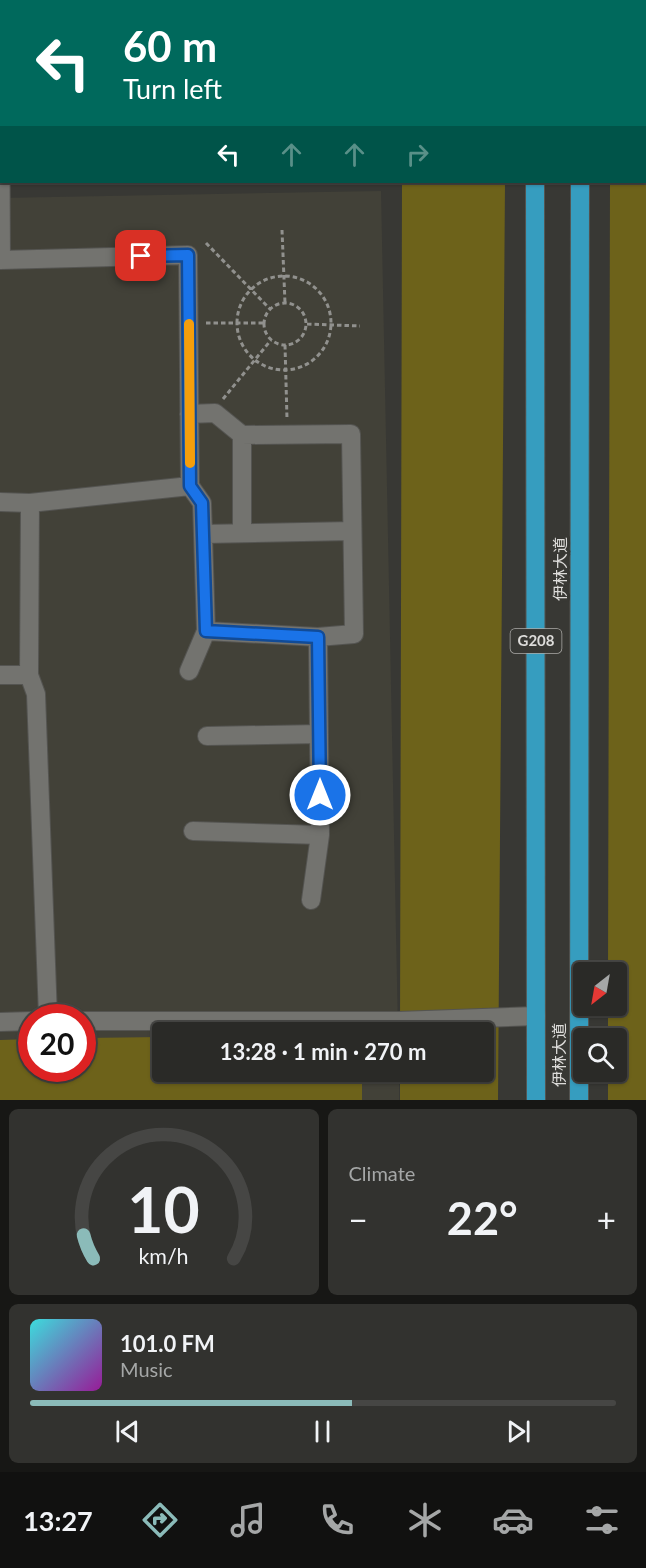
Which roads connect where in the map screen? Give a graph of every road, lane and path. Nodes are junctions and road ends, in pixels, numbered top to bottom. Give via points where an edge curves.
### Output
1 (1, 183) edge
2 (535, 183) edge
3 (580, 183) edge
4 (282, 230) dead end
5 (206, 243) dead end
6 (0, 260) edge
7 (284, 276) junction
8 (251, 289) junction
9 (285, 303) junction
10 (270, 309) junction
11 (236, 323) junction
12 (264, 323) junction
13 (189, 324) junction
14 (307, 324) junction
15 (332, 325) junction
16 (360, 326) dead end
17 (271, 340) junction
18 (285, 345) junction
19 (254, 361) junction
20 (286, 371) junction
21 (215, 413) junction
22 (189, 414) junction
23 (242, 435) junction
24 (287, 435) junction
25 (190, 486) junction
26 (0, 502) edge
27 (30, 503) junction
28 (352, 531) junction
29 (243, 533) junction
30 (203, 534) junction
31 (206, 631) junction
32 (318, 637) junction
33 (189, 671) dead end
34 (0, 675) edge
35 (29, 675) junction
36 (319, 734) junction
37 (207, 736) dead end
38 (193, 831) dead end
39 (320, 835) junction
40 (311, 900) dead end
41 (48, 1004) edge
42 (536, 1016) junction
43 (18, 1021) edge
44 (96, 1021) edge
45 (0, 1022) edge
46 (536, 1100) edge
47 (579, 1100) edge

1 - 6 lane
2 - 42 highway, G208
3 - 47 highway, 伊林大道 / G208
4 - 7 path
5 - 8 path
6 - 13 lane via 188,255
7 - 8 path via 262,281
7 - 9 path
7 - 15 path via 313,286 324,298
8 - 10 path
8 - 11 path via 238,309
9 - 10 path
9 - 14 path via 300,309
10 - 12 path
11 - 12 path
11 - 13 path
11 - 19 path via 243,348
12 - 17 path
13 - 22 lane
14 - 15 path
14 - 18 path via 300,339
15 - 16 path
15 - 20 path via 322,353 307,366
17 - 18 path
17 - 19 path
18 - 20 path
19 - 20 path
19 - 21 path
20 - 24 path
21 - 22 lane
21 - 23 lane
22 - 25 lane
23 - 24 lane
23 - 29 lane
24 - 28 lane via 351,434
25 - 27 lane
25 - 30 lane via 202,503
26 - 27 lane
27 - 35 lane
28 - 29 lane
28 - 32 lane via 354,634
29 - 30 lane
30 - 31 lane
31 - 32 lane
31 - 33 lane
32 - 36 lane
34 - 35 lane
35 - 41 lane via 36,694
36 - 37 lane
36 - 39 lane
38 - 39 lane
39 - 40 lane
42 - 44 lane via 398,1021
42 - 46 highway, G208
43 - 45 lane

